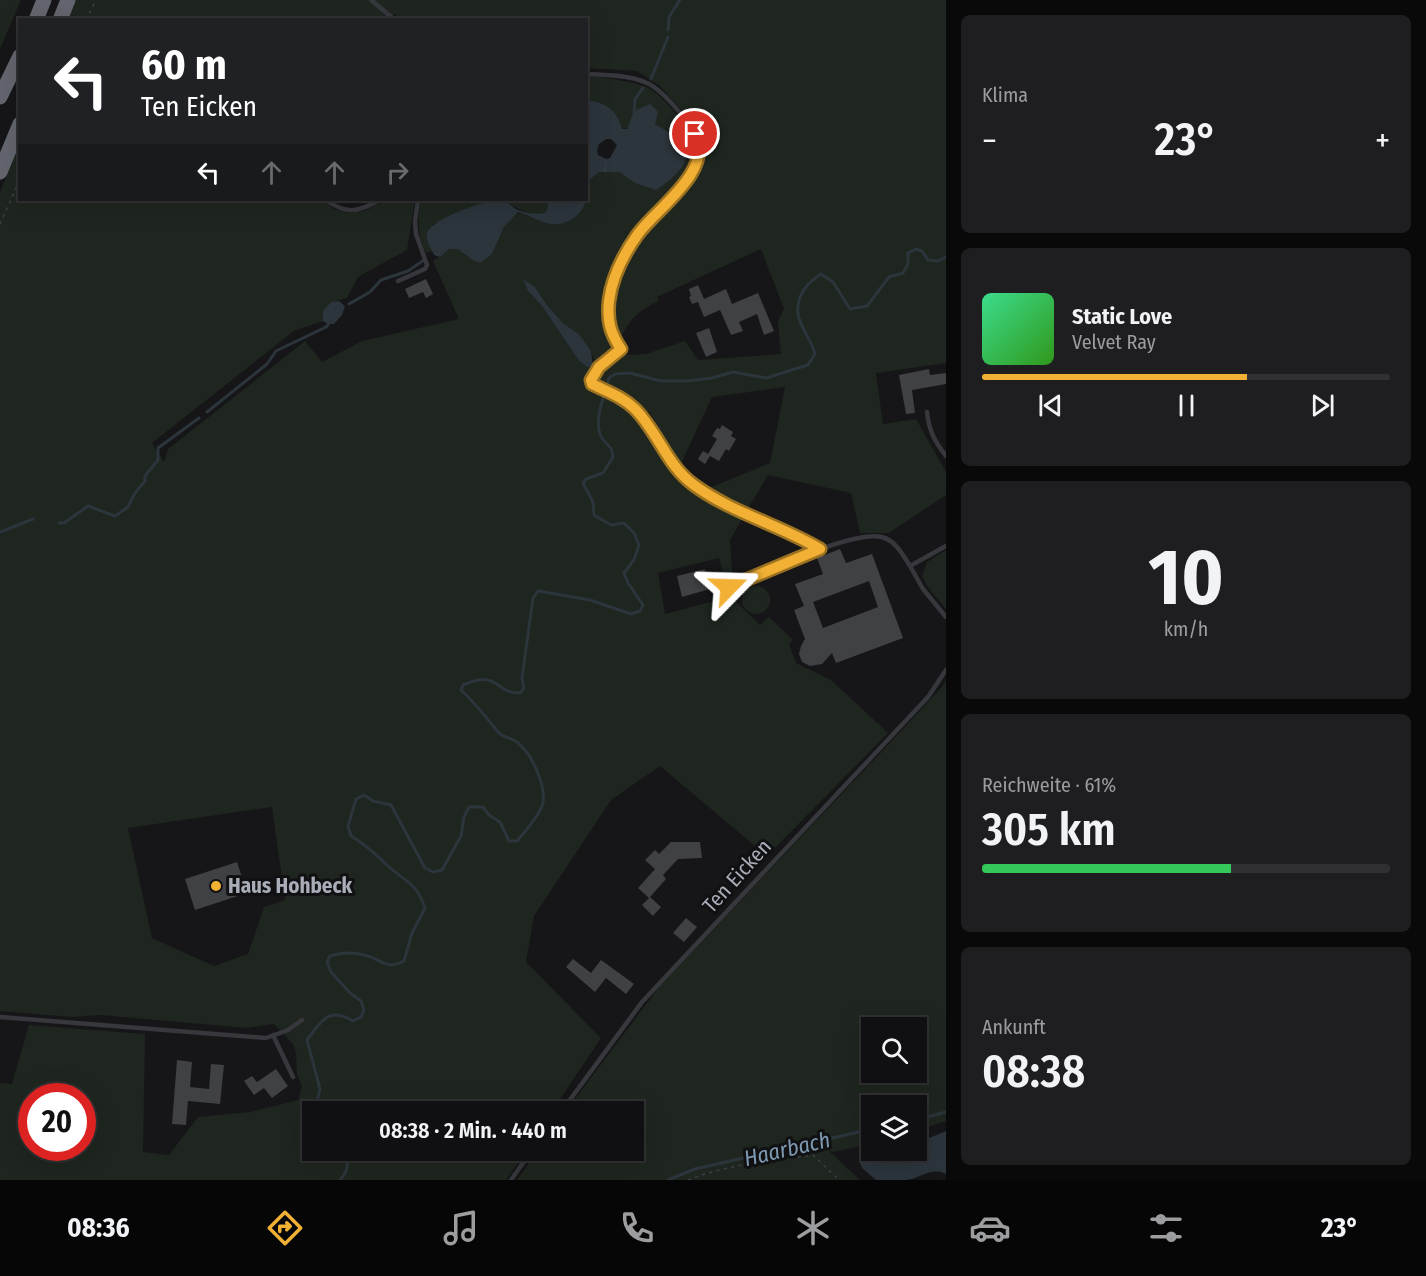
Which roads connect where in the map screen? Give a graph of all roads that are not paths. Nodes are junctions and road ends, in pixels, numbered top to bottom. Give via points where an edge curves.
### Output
1 (44, 0) edge
2 (68, 0) edge
3 (371, 0) edge
4 (37, 18) edge
5 (61, 18) edge
6 (393, 18) edge
7 (18, 60) edge
8 (588, 74) edge
9 (0, 97) edge
10 (18, 129) edge
11 (0, 172) edge
12 (328, 201) edge
13 (378, 201) edge
14 (418, 201) edge
15 (398, 281) dead end
16 (927, 412) dead end
17 (946, 456) edge
18 (946, 546) edge
19 (820, 549) junction
20 (910, 566) junction
21 (729, 587) dead end
22 (946, 617) edge
23 (946, 670) edge
24 (0, 1017) edge
25 (302, 1020) dead end
26 (273, 1035) junction
27 (293, 1077) dead end
28 (569, 1101) edge
29 (525, 1161) edge
30 (512, 1180) edge

1 - 4 highway
2 - 5 highway
3 - 6 lane
7 - 9 highway
8 - 19 lane via 633,79 652,86 684,119 700,146 694,170 638,234 617,269 609,322 621,349 592,376 592,384 637,411 670,460 693,485
10 - 11 highway
12 - 13 lane via 349,210
14 - 15 lane via 416,234 427,266
16 - 17 lane via 928,427
18 - 20 lane
19 - 20 lane via 881,537 894,543
19 - 21 lane
20 - 22 lane
23 - 28 lane, Ten Eicken via 928,697 642,1002
24 - 26 lane via 262,1038
25 - 26 lane
26 - 27 lane
29 - 30 lane

